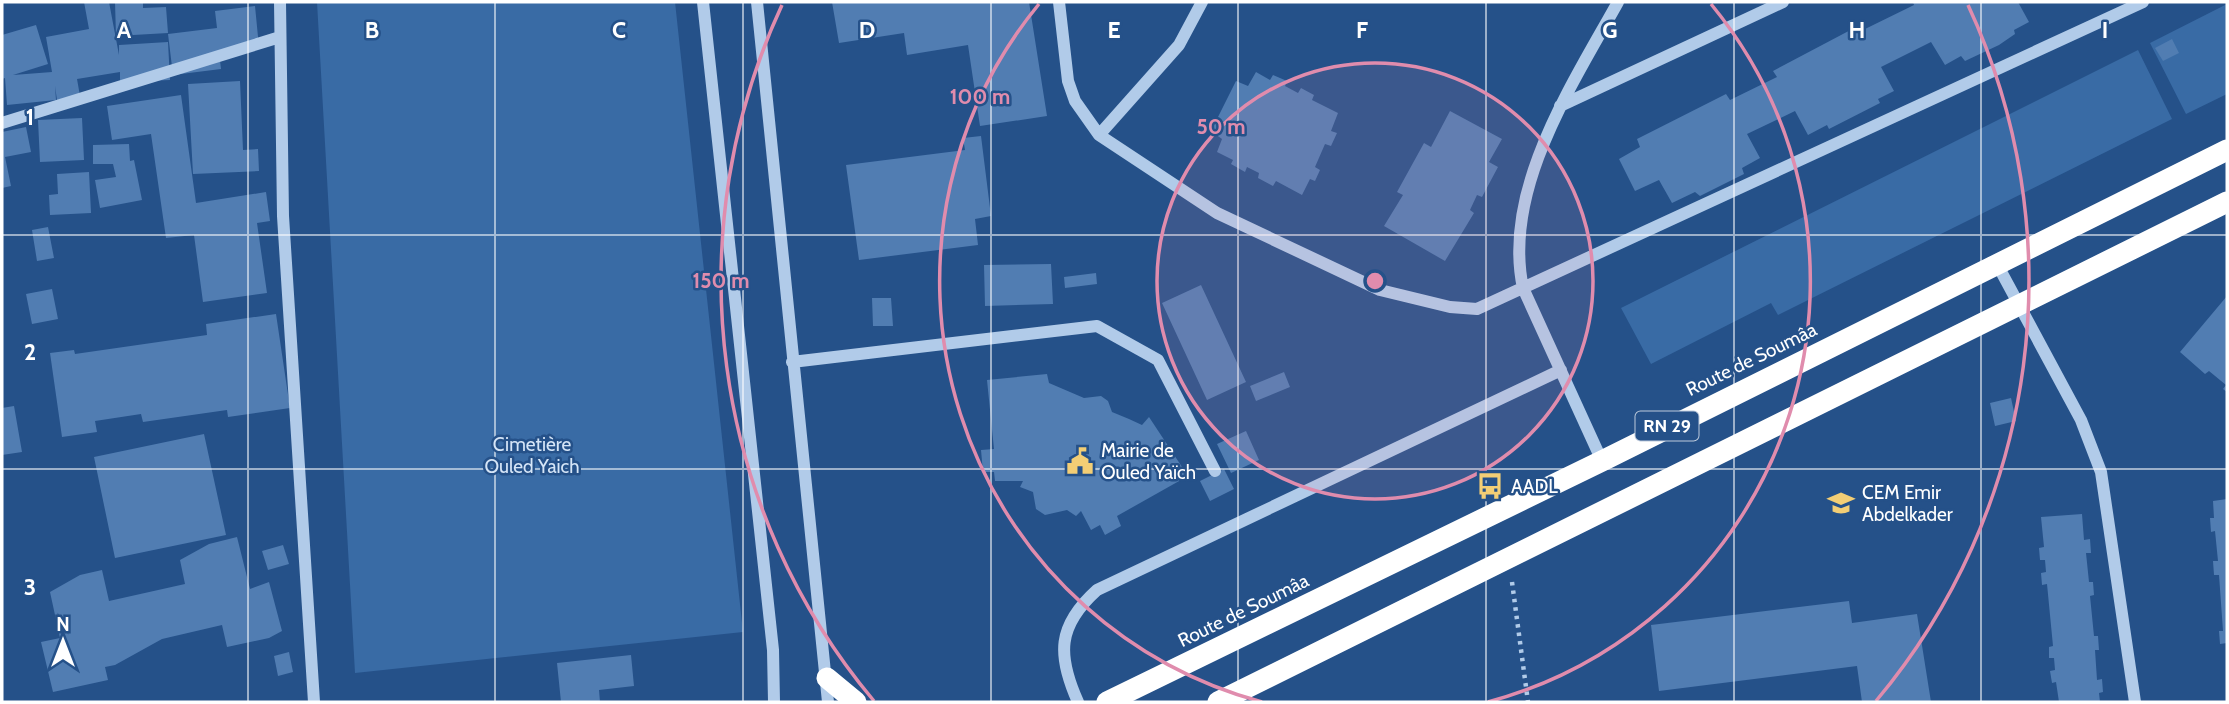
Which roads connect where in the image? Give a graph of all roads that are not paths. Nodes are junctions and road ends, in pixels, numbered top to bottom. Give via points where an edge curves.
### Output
1 (280, 2) edge
2 (703, 2) edge
3 (757, 2) edge
4 (1059, 2) edge
5 (1202, 2) edge
6 (1618, 2) edge
7 (1783, 2) edge
8 (2143, 2) edge
9 (280, 37) junction
10 (1560, 106) junction
11 (2, 123) edge
12 (1100, 135) junction
13 (2227, 150) edge
14 (2227, 202) edge
15 (1997, 264) junction
16 (1523, 288) junction
17 (2019, 306) junction
18 (792, 362) junction
19 (1561, 370) junction
20 (1602, 461) junction
21 (1215, 471) dead end
22 (827, 678) junction
23 (314, 702) edge
24 (774, 702) edge
25 (828, 702) edge
26 (856, 702) edge
27 (1078, 702) edge
28 (1107, 702) edge
29 (1218, 702) edge
30 (2135, 702) edge

1 - 9 street
2 - 24 street via 774,650
3 - 18 street
4 - 12 street via 1068,81 1075,101
5 - 12 street via 1179,44
6 - 10 street
7 - 10 street
8 - 16 street
9 - 11 street
9 - 23 street via 283,216
10 - 16 street via 1519,225 1517,261
12 - 16 street via 1217,213 1380,290 1477,309
13 - 15 highway, Route de Soumâa / RN 29
14 - 17 highway, RN 29
15 - 17 street
15 - 20 highway, Route de Soumâa / RN 29
16 - 19 street
17 - 29 highway, RN 29
17 - 30 street via 2081,420 2101,472
18 - 21 street via 1097,326 1158,360
18 - 22 street
19 - 20 street
19 - 27 street via 1097,590 1069,624 1063,646 1065,668
20 - 28 highway, Route de Soumâa / RN 29
22 - 25 street
22 - 26 highway

